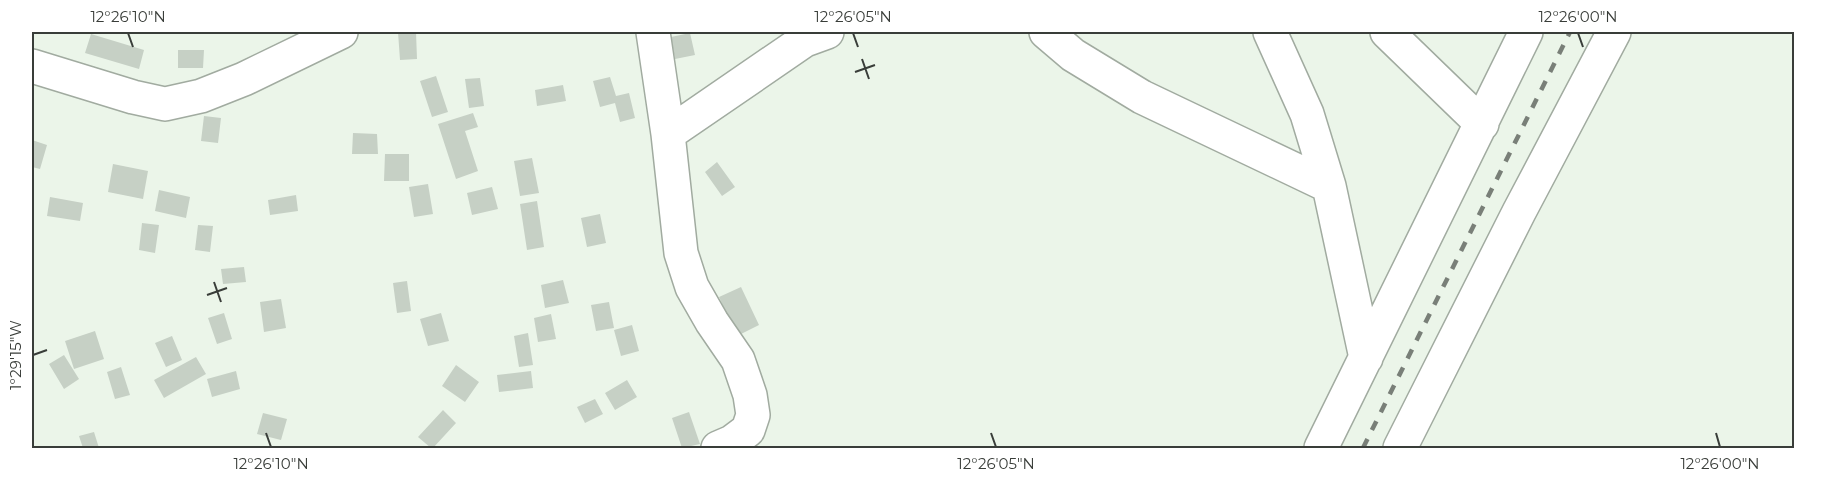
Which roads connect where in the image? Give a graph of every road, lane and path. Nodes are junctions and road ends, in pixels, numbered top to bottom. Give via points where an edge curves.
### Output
1 (341, 32) edge
2 (652, 32) edge
3 (827, 32) edge
4 (1046, 32) edge
5 (1270, 32) edge
6 (1387, 32) edge
7 (1526, 32) edge
8 (1614, 32) edge
9 (32, 66) edge
10 (1482, 124) junction
11 (668, 134) junction
12 (1329, 186) junction
13 (1366, 358) junction
14 (718, 448) edge
15 (1321, 448) edge
16 (1401, 448) edge

1 - 9 street via 233,83 165,104
2 - 11 street
3 - 11 street via 805,40
4 - 12 street via 1073,55 1142,96
5 - 12 street via 1308,114
6 - 10 street
7 - 10 street
8 - 16 street
10 - 13 street
11 - 14 street via 681,253 692,287 738,360 750,395 753,415 747,430
12 - 13 street
13 - 15 street

